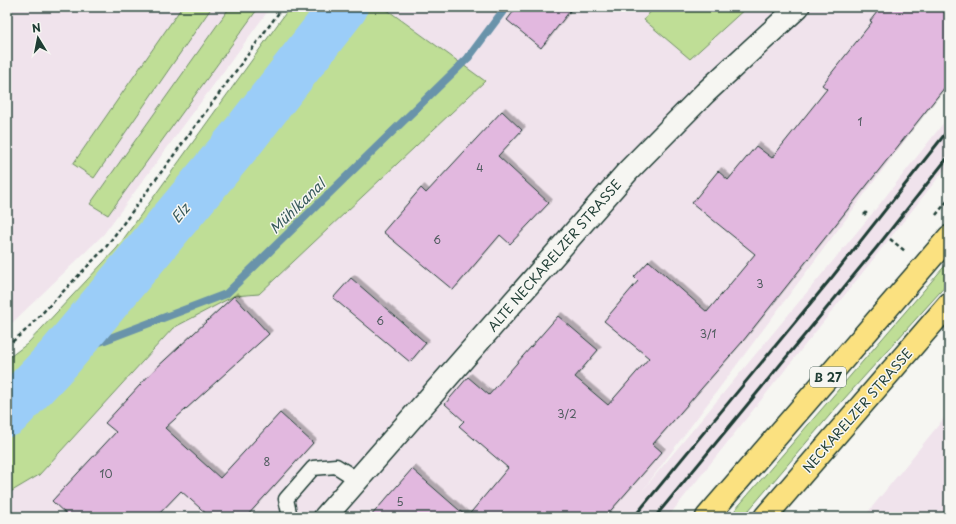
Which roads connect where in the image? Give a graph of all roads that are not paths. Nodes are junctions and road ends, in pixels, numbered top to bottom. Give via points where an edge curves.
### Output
1 (798, 7) edge
2 (949, 237) edge
3 (949, 304) edge
4 (358, 480) junction
5 (290, 517) edge
6 (325, 517) edge
7 (707, 517) edge
8 (765, 517) edge

1 - 4 street, ALTE NECKARELZER STRASSE via 705,93 629,170
2 - 7 main road, B 27
3 - 8 main road, NECKARELZER STRASSE
4 - 5 lane via 336,466 313,468 286,499
4 - 6 street, ALTE NECKARELZER STRASSE

